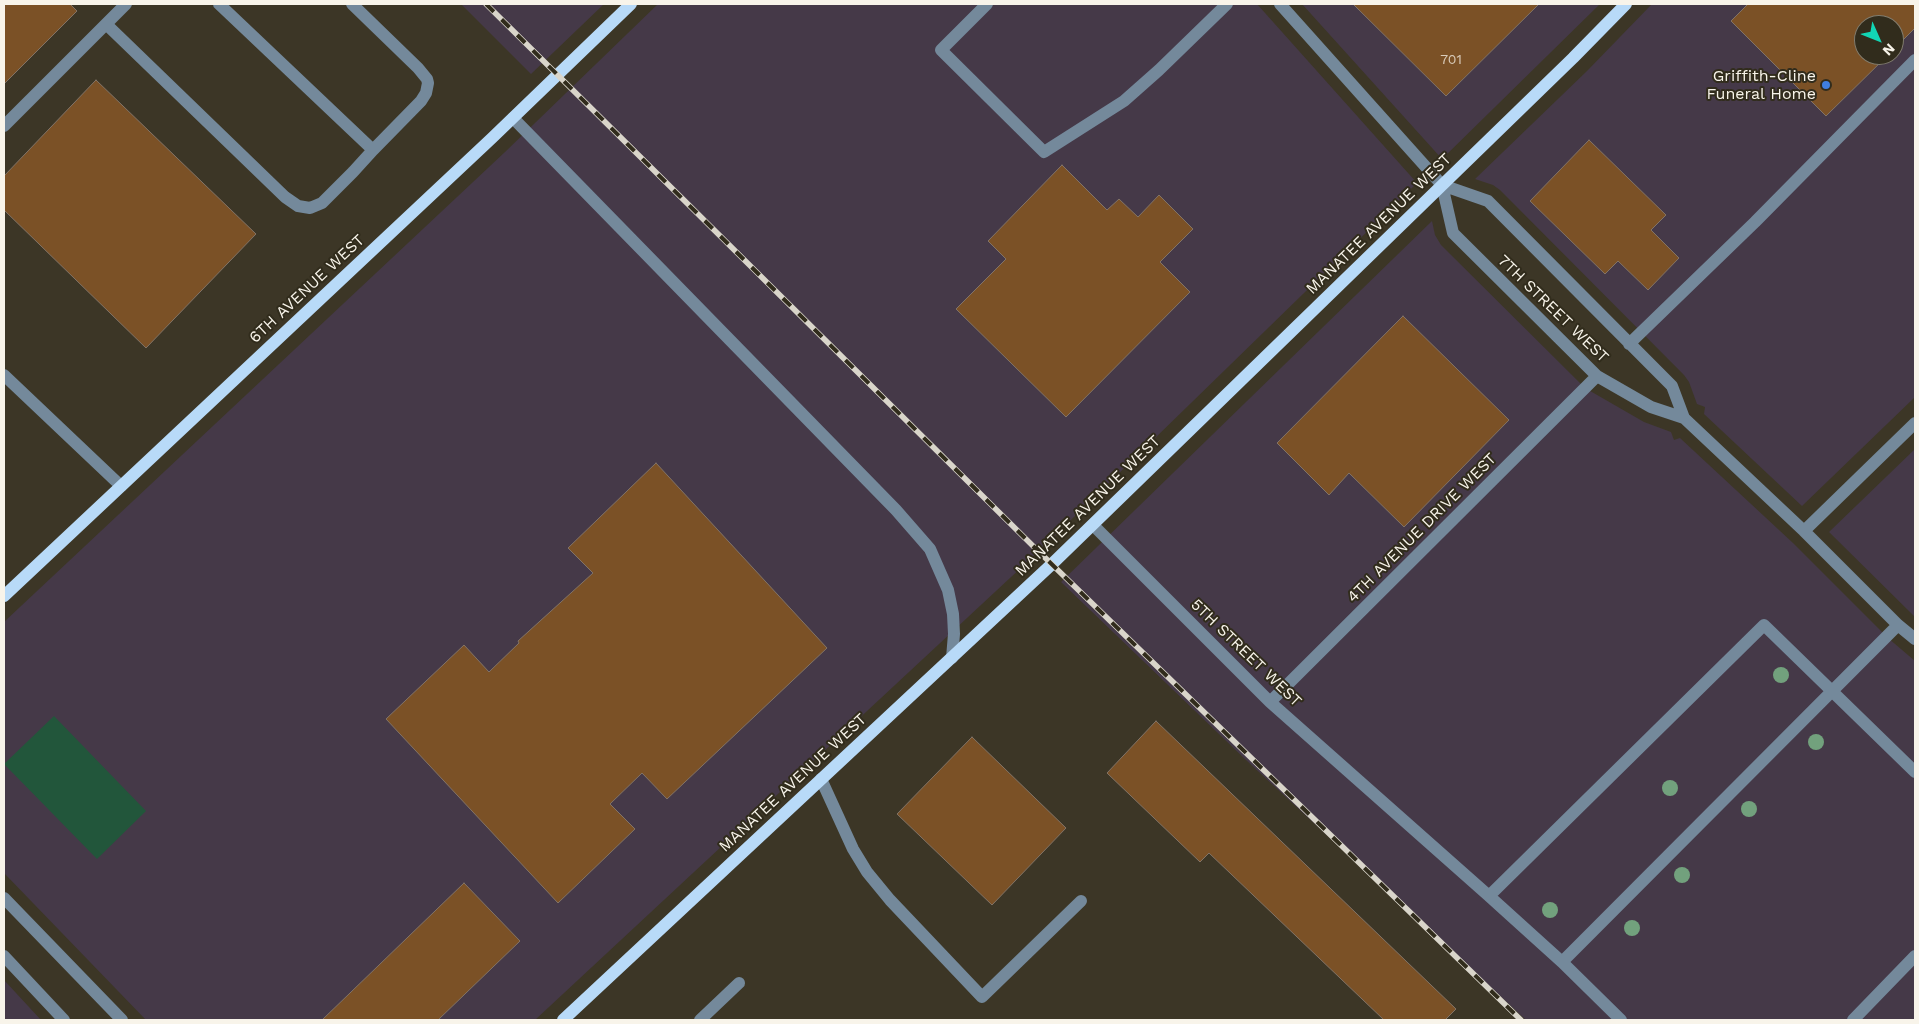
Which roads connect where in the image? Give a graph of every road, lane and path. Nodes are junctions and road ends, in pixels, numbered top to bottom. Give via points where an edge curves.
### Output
1 (126, 4) edge
2 (219, 4) edge
3 (352, 4) edge
4 (631, 4) edge
5 (987, 4) edge
6 (1227, 4) edge
7 (1280, 4) edge
8 (1626, 4) edge
9 (106, 24) junction
10 (1915, 60) edge
11 (514, 118) junction
12 (4, 126) edge
13 (373, 150) junction
14 (1442, 185) junction
15 (1629, 344) junction
16 (4, 375) edge
17 (1598, 376) junction
18 (1684, 418) junction
19 (1915, 423) edge
20 (121, 486) junction
21 (1093, 524) junction
22 (1804, 531) junction
23 (4, 596) edge
24 (1898, 625) junction
25 (1915, 639) edge
26 (952, 658) junction
27 (1833, 692) junction
28 (1270, 702) junction
29 (1915, 772) edge
30 (822, 779) junction
31 (1489, 896) junction
32 (4, 898) edge
33 (1081, 902) dead end
34 (4, 956) edge
35 (1915, 956) edge
36 (1562, 962) junction
37 (739, 983) dead end
38 (116, 1018) edge
39 (64, 1020) edge
40 (563, 1020) edge
41 (700, 1020) edge
42 (1622, 1020) edge
43 (1853, 1020) edge

1 - 9 street
2 - 13 street
3 - 13 street via 424,74 428,83 421,101
4 - 11 main road, 6TH AVENUE WEST
5 - 6 street via 941,50 1044,152 1124,101
7 - 14 street, 7TH STREET WEST
8 - 14 main road, MANATEE AVENUE WEST
9 - 12 street
9 - 13 street via 298,206 310,208 322,203
10 - 15 street
11 - 20 main road, 6TH AVENUE WEST
11 - 26 street via 926,544 950,598 954,634
14 - 15 street, 7TH STREET WEST via 1488,201
14 - 17 street, 7TH STREET WEST via 1453,233
14 - 21 main road, MANATEE AVENUE WEST
15 - 18 street, 7TH STREET WEST via 1672,386
16 - 20 street
17 - 18 street, 7TH STREET WEST via 1651,407
17 - 28 street, 4TH AVENUE DRIVE WEST
18 - 22 street, 7TH STREET WEST
19 - 22 street
20 - 23 main road, 6TH AVENUE WEST
21 - 26 main road, MANATEE AVENUE WEST
21 - 28 street, 5TH STREET WEST
22 - 24 street, 7TH STREET WEST
24 - 25 street, 7TH STREET WEST
24 - 27 street
26 - 30 main road, MANATEE AVENUE WEST
27 - 29 street
27 - 31 street via 1764,625
27 - 36 street
28 - 31 street, 5TH STREET WEST
30 - 33 street via 852,850 867,872 982,997
30 - 40 main road, MANATEE AVENUE WEST
31 - 36 street, 5TH STREET WEST
32 - 38 street
34 - 39 street
35 - 43 street
36 - 42 street, 5TH STREET WEST
37 - 41 street

